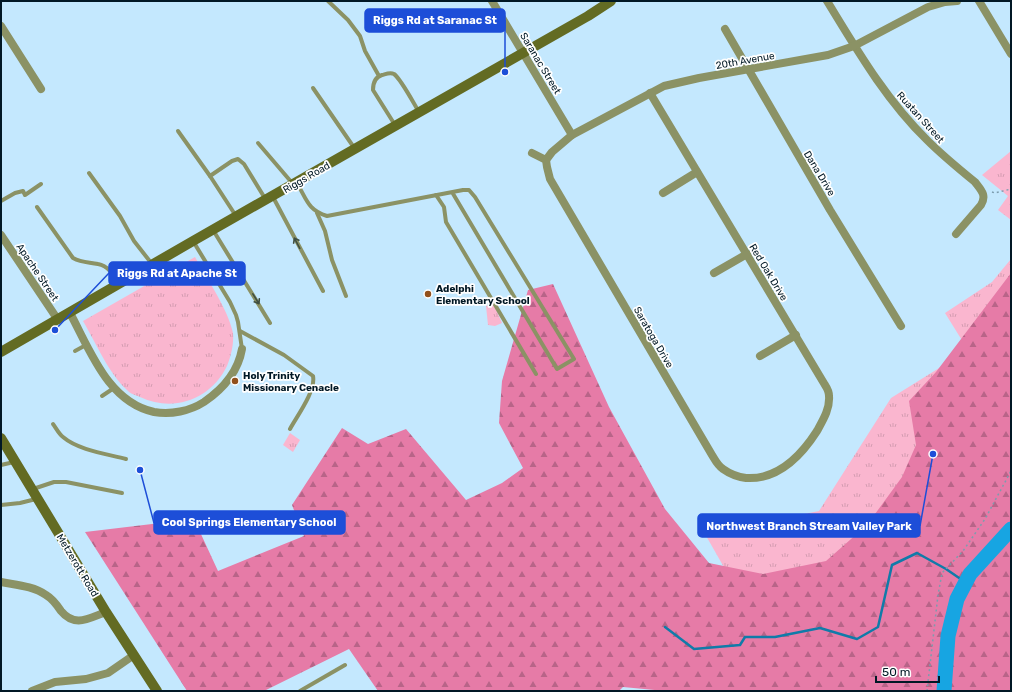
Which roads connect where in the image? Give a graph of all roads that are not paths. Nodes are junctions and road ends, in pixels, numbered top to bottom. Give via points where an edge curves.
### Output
1 (328, 1) edge
2 (492, 1) edge
3 (611, 1) edge
4 (827, 1) edge
5 (957, 1) edge
6 (979, 1) edge
7 (1, 26) edge
8 (725, 29) dead end
9 (854, 46) junction
10 (524, 53) junction
11 (1011, 54) edge
12 (750, 69) junction
13 (379, 76) junction
14 (313, 88) dead end
15 (40, 89) dead end
16 (650, 93) junction
17 (419, 112) junction
18 (396, 126) junction
19 (178, 132) dead end
20 (572, 135) junction
21 (258, 143) dead end
22 (355, 149) junction
23 (532, 153) dead end
24 (546, 160) junction
25 (697, 172) junction
26 (89, 173) dead end
27 (210, 176) junction
28 (41, 184) dead end
29 (295, 184) junction
30 (452, 192) junction
31 (663, 193) dead end
32 (436, 195) junction
33 (269, 198) junction
34 (1, 201) edge
35 (37, 207) dead end
36 (317, 213) junction
37 (236, 216) junction
38 (213, 230) junction
39 (956, 234) dead end
40 (1, 236) edge
41 (193, 241) junction
42 (747, 254) junction
43 (152, 265) junction
44 (714, 273) dead end
45 (120, 284) junction
46 (323, 292) dead end
47 (346, 296) dead end
48 (70, 313) junction
49 (58, 320) junction
50 (270, 323) dead end
51 (901, 326) dead end
52 (240, 331) junction
53 (796, 335) junction
54 (87, 345) junction
55 (242, 349) joint
56 (75, 351) dead end
57 (1, 352) edge
58 (760, 356) dead end
59 (536, 374) dead end
60 (114, 388) junction
61 (102, 396) dead end
62 (53, 424) dead end
63 (290, 429) dead end
64 (2, 442) edge
65 (126, 459) dead end
66 (792, 461) joint
67 (15, 462) junction
68 (1, 465) edge
69 (31, 489) junction
70 (122, 493) dead end
71 (37, 499) junction
72 (1, 505) edge
73 (1, 582) edge
74 (106, 612) junction
75 (134, 655) junction
76 (345, 665) dead end
77 (32, 691) edge
78 (158, 691) edge
79 (300, 691) edge

1 - 13 lane via 360,36
2 - 10 street, Saranac Street
3 - 10 main road, Riggs Road
4 - 9 street, Ruatan Street
5 - 9 street, 20th Avenue via 928,7
6 - 11 street
7 - 15 street
8 - 12 street, Dana Drive
9 - 12 street, 20th Avenue via 828,55
9 - 39 street, Ruatan Street via 879,84 910,123 982,190 984,199 981,205
10 - 17 main road, Riggs Road
10 - 20 street, Saranac Street
12 - 16 street, 20th Avenue via 664,86
12 - 51 street, Dana Drive
13 - 17 lane via 394,74
13 - 18 lane via 373,84 373,90
14 - 22 lane
16 - 20 street, 20th Avenue
16 - 25 street, Red Oak Drive
17 - 18 main road, Riggs Road
18 - 22 main road, Riggs Road
19 - 27 lane
20 - 24 street, 20th Avenue
21 - 29 lane
22 - 29 main road, Riggs Road
23 - 24 street
24 - 66 street, Saratoga Drive via 550,179 719,466 733,475 753,478 775,472
25 - 31 street
25 - 42 street, Red Oak Drive
26 - 43 lane
27 - 33 lane via 238,159
27 - 37 lane
28 - 34 lane via 25,195 23,191 15,193
29 - 33 main road, Riggs Road
29 - 36 lane
30 - 30 lane via 469,190 475,197 574,359 557,369
30 - 32 lane
32 - 36 lane via 328,216
32 - 59 lane via 444,207 446,222
33 - 37 main road, Riggs Road
46 -> 33 lane
35 - 45 lane via 73,258 79,262 99,264 112,272
36 - 47 lane
37 - 38 main road, Riggs Road
38 - 41 main road, Riggs Road
38 -> 50 lane
40 - 49 street, Apache Street
41 - 43 main road, Riggs Road
41 - 52 lane via 230,302
42 - 44 street
42 - 53 street, Red Oak Drive
43 - 45 main road, Riggs Road
45 - 48 main road, Riggs Road
48 - 49 main road, Riggs Road
48 - 54 street
49 - 57 main road, Riggs Road
52 - 55 lane
52 - 63 lane via 284,355 313,376 314,382 306,401
53 - 58 street
53 - 66 street, Red Oak Drive via 829,394 827,413 805,448
54 - 56 lane
54 - 60 street
55 - 60 street via 240,361 228,381 212,396 188,410 169,414 144,409 126,399
60 - 61 lane
62 - 65 lane via 63,437 76,445
64 - 67 main road, Metzerott Road
67 - 68 lane
67 - 69 main road, Metzerott Road
69 - 70 lane via 54,482 66,482
69 - 71 main road, Metzerott Road
71 - 72 lane
71 - 74 main road, Metzerott Road
73 - 74 street via 40,591 53,600 66,617 74,621
74 - 75 main road, Metzerott Road
75 - 77 street via 108,673 86,679 55,682
75 - 78 main road, Metzerott Road
76 - 79 lane

